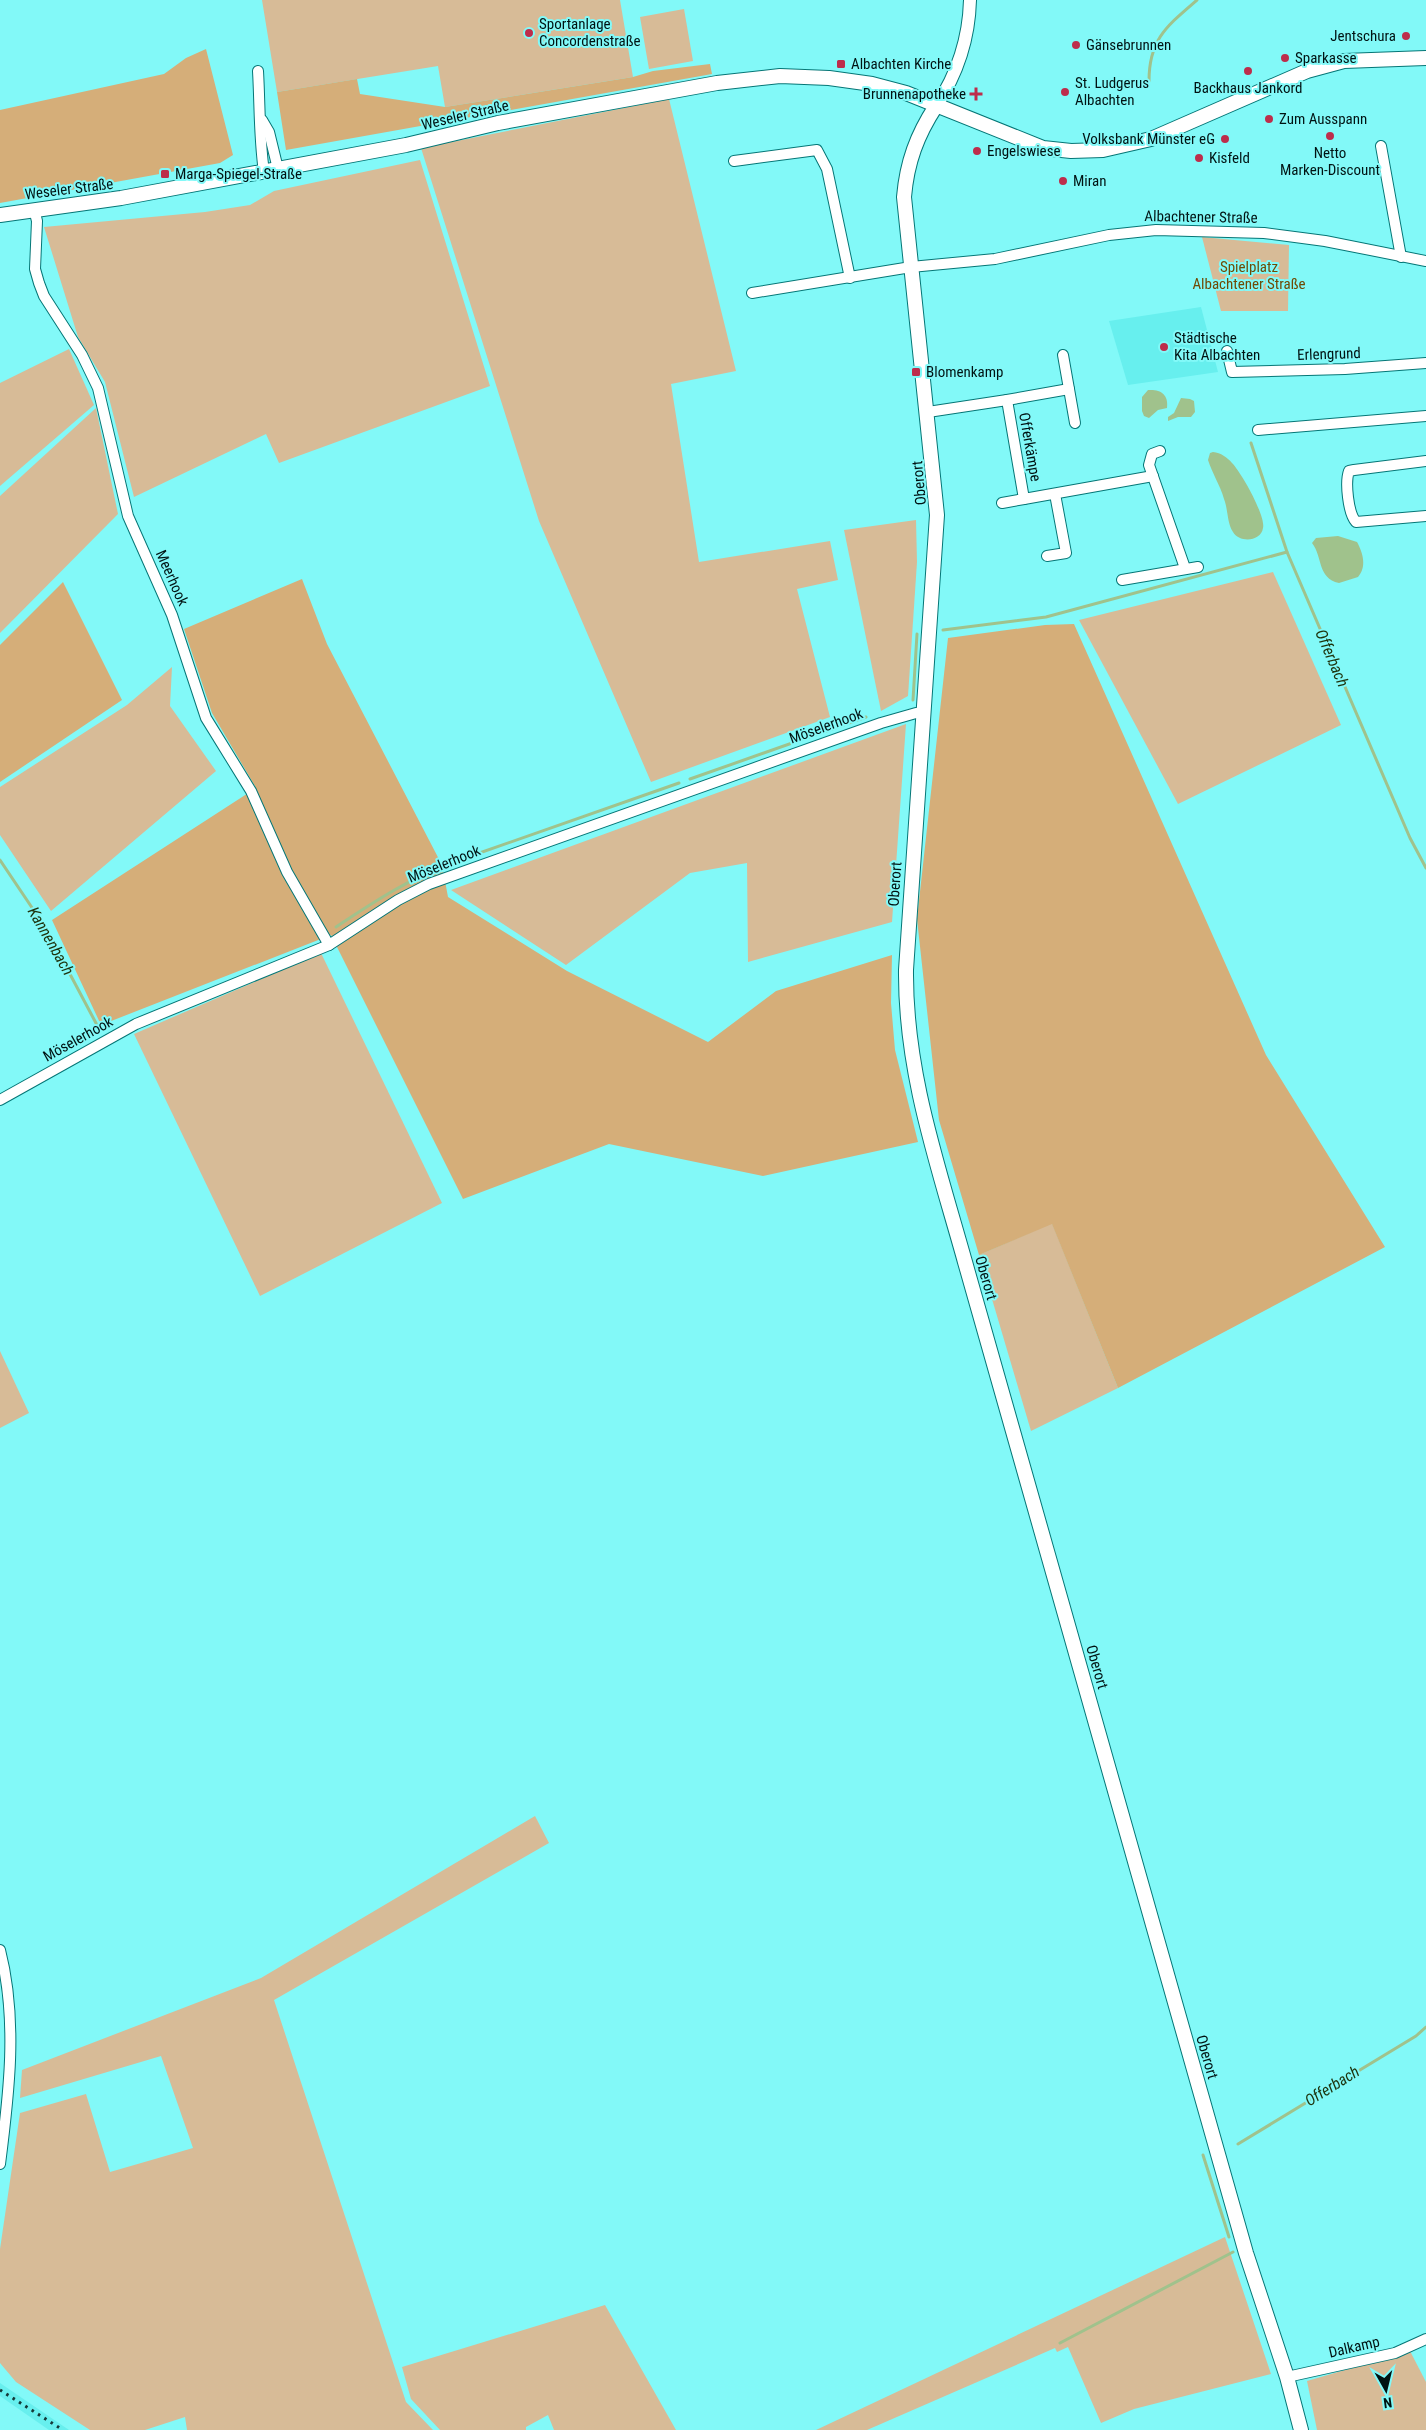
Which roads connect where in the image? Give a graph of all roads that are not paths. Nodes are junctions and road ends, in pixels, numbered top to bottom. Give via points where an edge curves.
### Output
1 (970, 0) edge
2 (1426, 58) edge
3 (258, 71) dead end
4 (936, 106) junction
5 (1381, 146) dead end
6 (734, 161) dead end
7 (271, 171) junction
8 (34, 209) junction
9 (0, 215) edge
10 (1401, 257) junction
11 (1426, 261) edge
12 (911, 267) junction
13 (850, 278) junction
14 (752, 292) dead end
15 (1227, 351) dead end
16 (1063, 355) dead end
17 (1426, 363) edge
18 (1069, 389) junction
19 (1007, 400) junction
20 (928, 412) junction
21 (1426, 416) edge
22 (1075, 422) dead end
23 (1258, 430) dead end
24 (1160, 450) dead end
25 (1426, 461) edge
26 (1153, 476) junction
27 (1055, 494) junction
28 (1024, 499) junction
29 (1002, 503) dead end
30 (1426, 516) edge
31 (1047, 556) dead end
32 (1198, 567) dead end
33 (1186, 568) junction
34 (1122, 580) dead end
35 (925, 714) junction
36 (329, 945) junction
37 (0, 1100) edge
38 (0, 1950) edge
39 (0, 2164) edge
40 (1426, 2339) edge
41 (1287, 2377) junction
42 (1301, 2430) edge

1 - 4 street via 960,60 949,87
2 - 4 main road, Weseler Straße via 1352,61 1307,71 1151,139 1103,150 1043,148
3 - 7 street via 262,120 269,132
4 - 7 main road, Weseler Straße via 906,93 872,84 780,76 717,83 498,123
4 - 12 main road, Oberort via 920,130 905,177
5 - 10 street
6 - 13 street via 817,150 827,169
7 - 8 main road, Weseler Straße via 121,198
8 - 9 main road, Weseler Straße
8 - 36 street, Meerhook via 37,221 35,269 39,282 98,388 128,516 172,615 206,718 251,791 287,872
10 - 11 street, Albachtener Straße
10 - 12 street, Albachtener Straße via 1325,241 1264,233 1174,230 1130,232 995,259
12 - 13 street
12 - 20 main road, Oberort
13 - 14 street
15 - 17 street, Erlengrund via 1232,372
16 - 18 street
18 - 19 street, Offerkämpe
18 - 22 street
19 - 20 street, Offerkämpe
19 - 28 street, Offerkämpe
20 - 35 main road, Oberort via 936,486 937,534
21 - 23 street
24 - 26 street via 1149,458
25 - 30 street via 1350,471 1348,482 1352,516 1356,522
26 - 27 street, Offerkämpe
26 - 33 street
27 - 28 street, Offerkämpe
27 - 31 street, Offerkämpe via 1066,553
28 - 29 street, Offerkämpe
32 - 33 street
33 - 34 street
35 - 36 street, Möselerhook via 916,713 881,723 429,884
35 - 41 main road, Oberort via 906,970 906,1012 916,1083 1241,2234
36 - 37 street, Möselerhook via 136,1024
38 - 39 street via 10,2051
40 - 41 street, Dalkamp via 1395,2352
41 - 42 main road, Oberort

